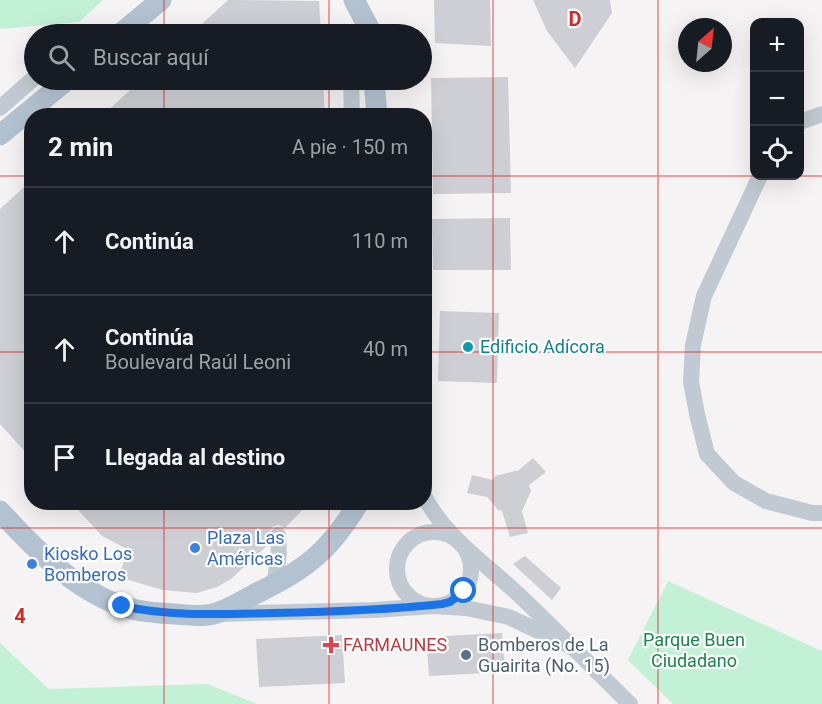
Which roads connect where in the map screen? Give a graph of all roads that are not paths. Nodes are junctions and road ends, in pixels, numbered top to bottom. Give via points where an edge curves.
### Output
1 (161, 0) edge
2 (354, 0) edge
3 (371, 0) edge
4 (132, 24) edge
5 (366, 24) edge
6 (371, 24) edge
7 (24, 87) edge
8 (55, 90) edge
9 (351, 90) edge
10 (375, 90) edge
11 (0, 108) edge
12 (33, 108) edge
13 (352, 108) edge
14 (376, 108) edge
15 (822, 114) edge
16 (24, 115) edge
17 (804, 121) edge
18 (0, 135) edge
19 (758, 180) edge
20 (432, 506) edge
21 (0, 510) edge
22 (354, 510) edge
23 (822, 513) edge
24 (278, 535) dead end
25 (461, 544) junction
26 (274, 585) junction
27 (434, 606) junction
28 (213, 614) junction
29 (570, 646) junction
30 (630, 704) edge

1 - 4 main road
2 - 5 main road
3 - 6 main road
7 - 11 street
8 - 12 main road
9 - 13 street
10 - 14 main road
15 - 17 street
16 - 18 main road
19 - 23 street via 704,296 693,345 691,382 697,414 707,454 734,483 766,501
20 - 25 street
21 - 28 main road via 58,568 99,595 151,613
22 - 26 main road via 314,560
24 - 26 street
25 - 27 street via 470,559 468,584 458,597
25 - 27 street via 447,534 430,532 414,538 402,550 397,566 400,583 410,597
25 - 29 street
26 - 28 main road
27 - 28 street
27 - 29 street via 509,617
29 - 30 street

